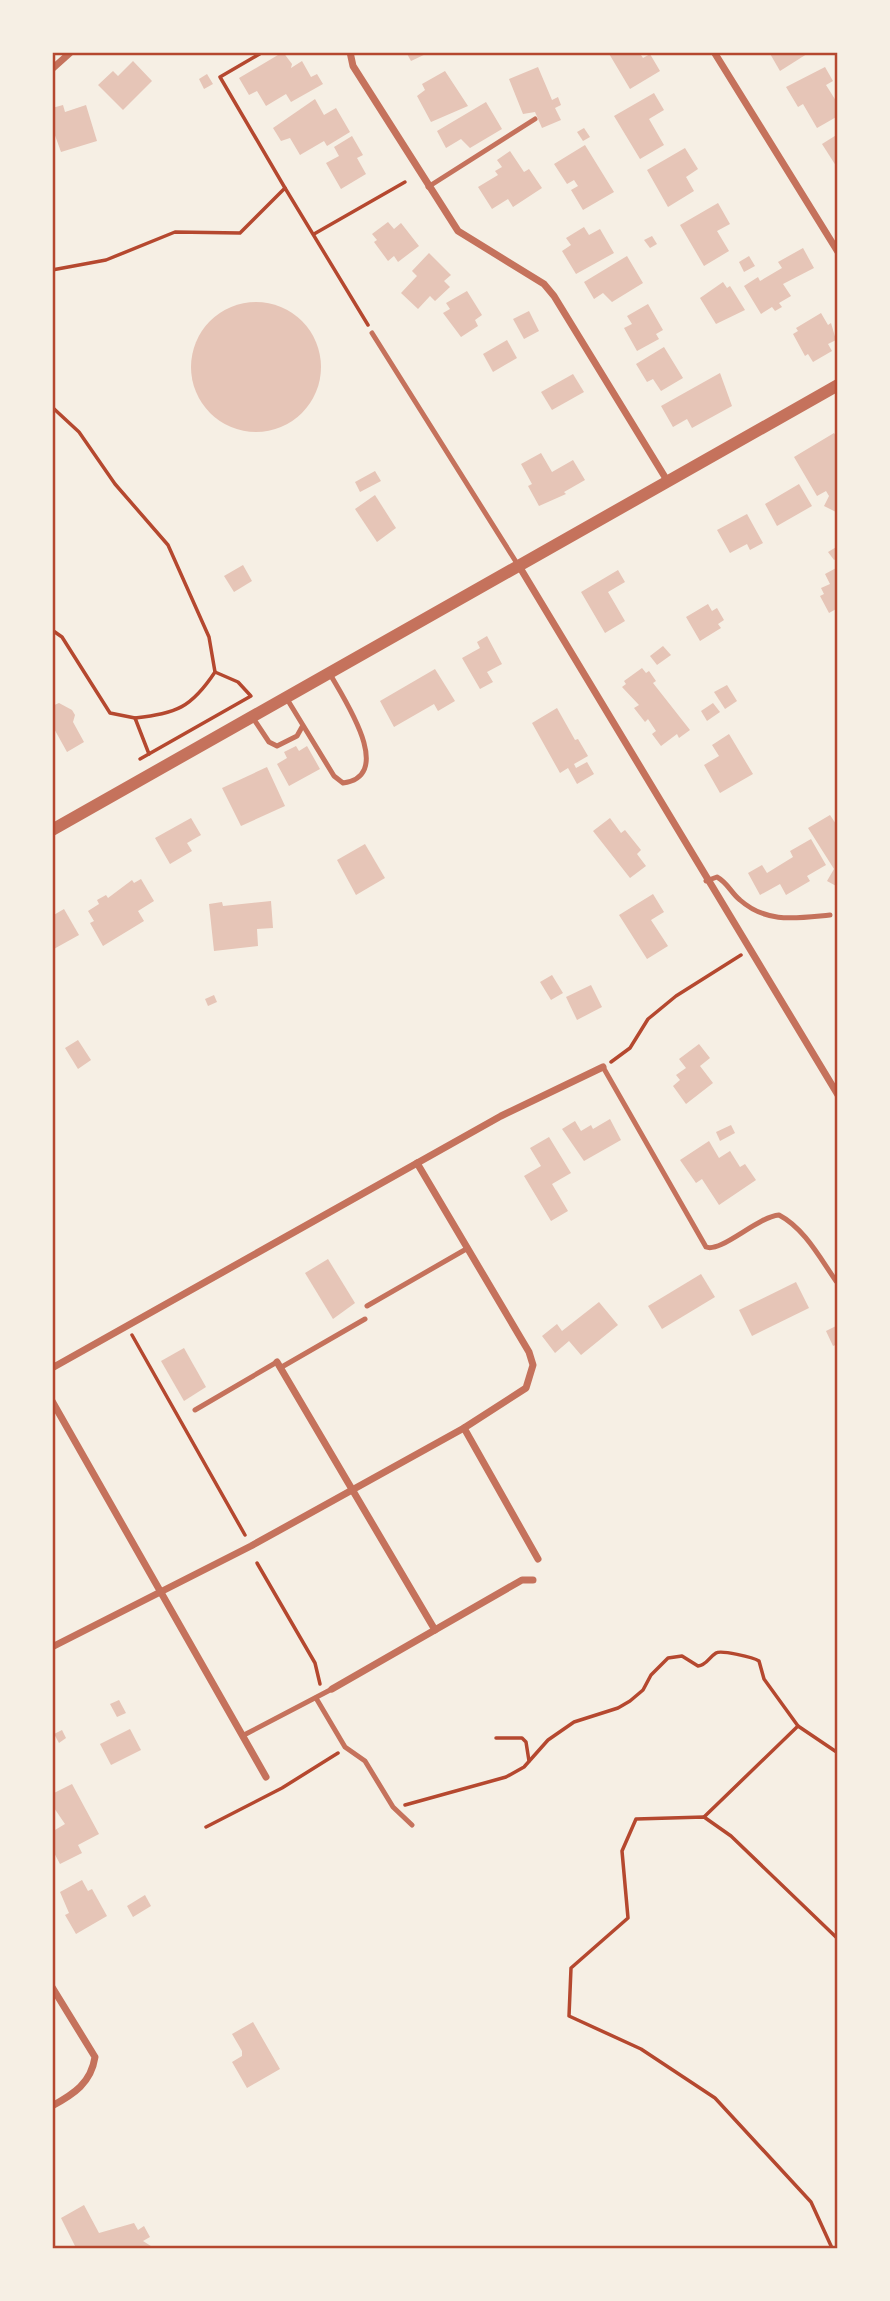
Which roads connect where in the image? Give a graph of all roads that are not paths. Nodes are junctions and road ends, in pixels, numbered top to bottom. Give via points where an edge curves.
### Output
1 (71, 52) edge
2 (350, 52) edge
3 (714, 52) edge
4 (52, 69) edge
5 (535, 119) dead end
6 (428, 187) junction
7 (838, 252) edge
8 (372, 333) road end
9 (838, 385) edge
10 (668, 482) junction
11 (519, 566) junction
12 (330, 674) junction
13 (287, 699) junction
14 (256, 716) junction
15 (302, 727) junction
16 (52, 830) edge
17 (706, 881) junction
18 (830, 915) dead end
19 (603, 1067) joint
20 (838, 1095) edge
21 (417, 1163) junction
22 (468, 1248) junction
23 (836, 1281) edge
24 (367, 1306) dead end
25 (365, 1319) dead end
26 (279, 1365) junction
27 (52, 1368) edge
28 (52, 1401) edge
29 (195, 1410) dead end
30 (464, 1428) junction
31 (352, 1490) junction
32 (538, 1559) dead end
33 (533, 1580) dead end
34 (163, 1592) junction
35 (435, 1630) junction
36 (52, 1647) edge
37 (332, 1689) joint
38 (316, 1698) junction
39 (244, 1735) junction
40 (266, 1777) dead end
41 (412, 1825) dead end
42 (52, 1987) edge
43 (52, 2106) edge

1 - 4 street
2 - 6 street via 353,66
3 - 7 street
5 - 6 lane
6 - 10 street via 458,231 544,284 554,296
8 - 11 lane
9 - 10 street
10 - 11 street
11 - 12 street
11 - 17 street
12 - 13 street
12 - 15 lane via 364,742 364,774 343,783
13 - 14 street
13 - 15 lane
14 - 15 lane via 269,742 277,746 297,736
14 - 16 street
17 - 18 lane via 717,877 726,882 738,899 758,914 780,919
17 - 20 street
19 - 21 street
19 - 23 lane via 706,1247 715,1248 749,1226 779,1215 791,1221
21 - 22 street
21 - 27 street
22 - 24 lane
22 - 30 street via 529,1352 533,1375 516,1398
25 - 26 lane
26 - 29 lane
26 - 31 street
28 - 34 street
30 - 31 street
30 - 32 street
31 - 34 street
31 - 35 street
33 - 35 street via 522,1580
34 - 36 street
34 - 39 street
35 - 37 street
37 - 38 lane
38 - 39 lane
38 - 41 lane via 345,1747 365,1761 393,1807
39 - 40 street
42 - 43 street via 95,2057 92,2073 76,2093

